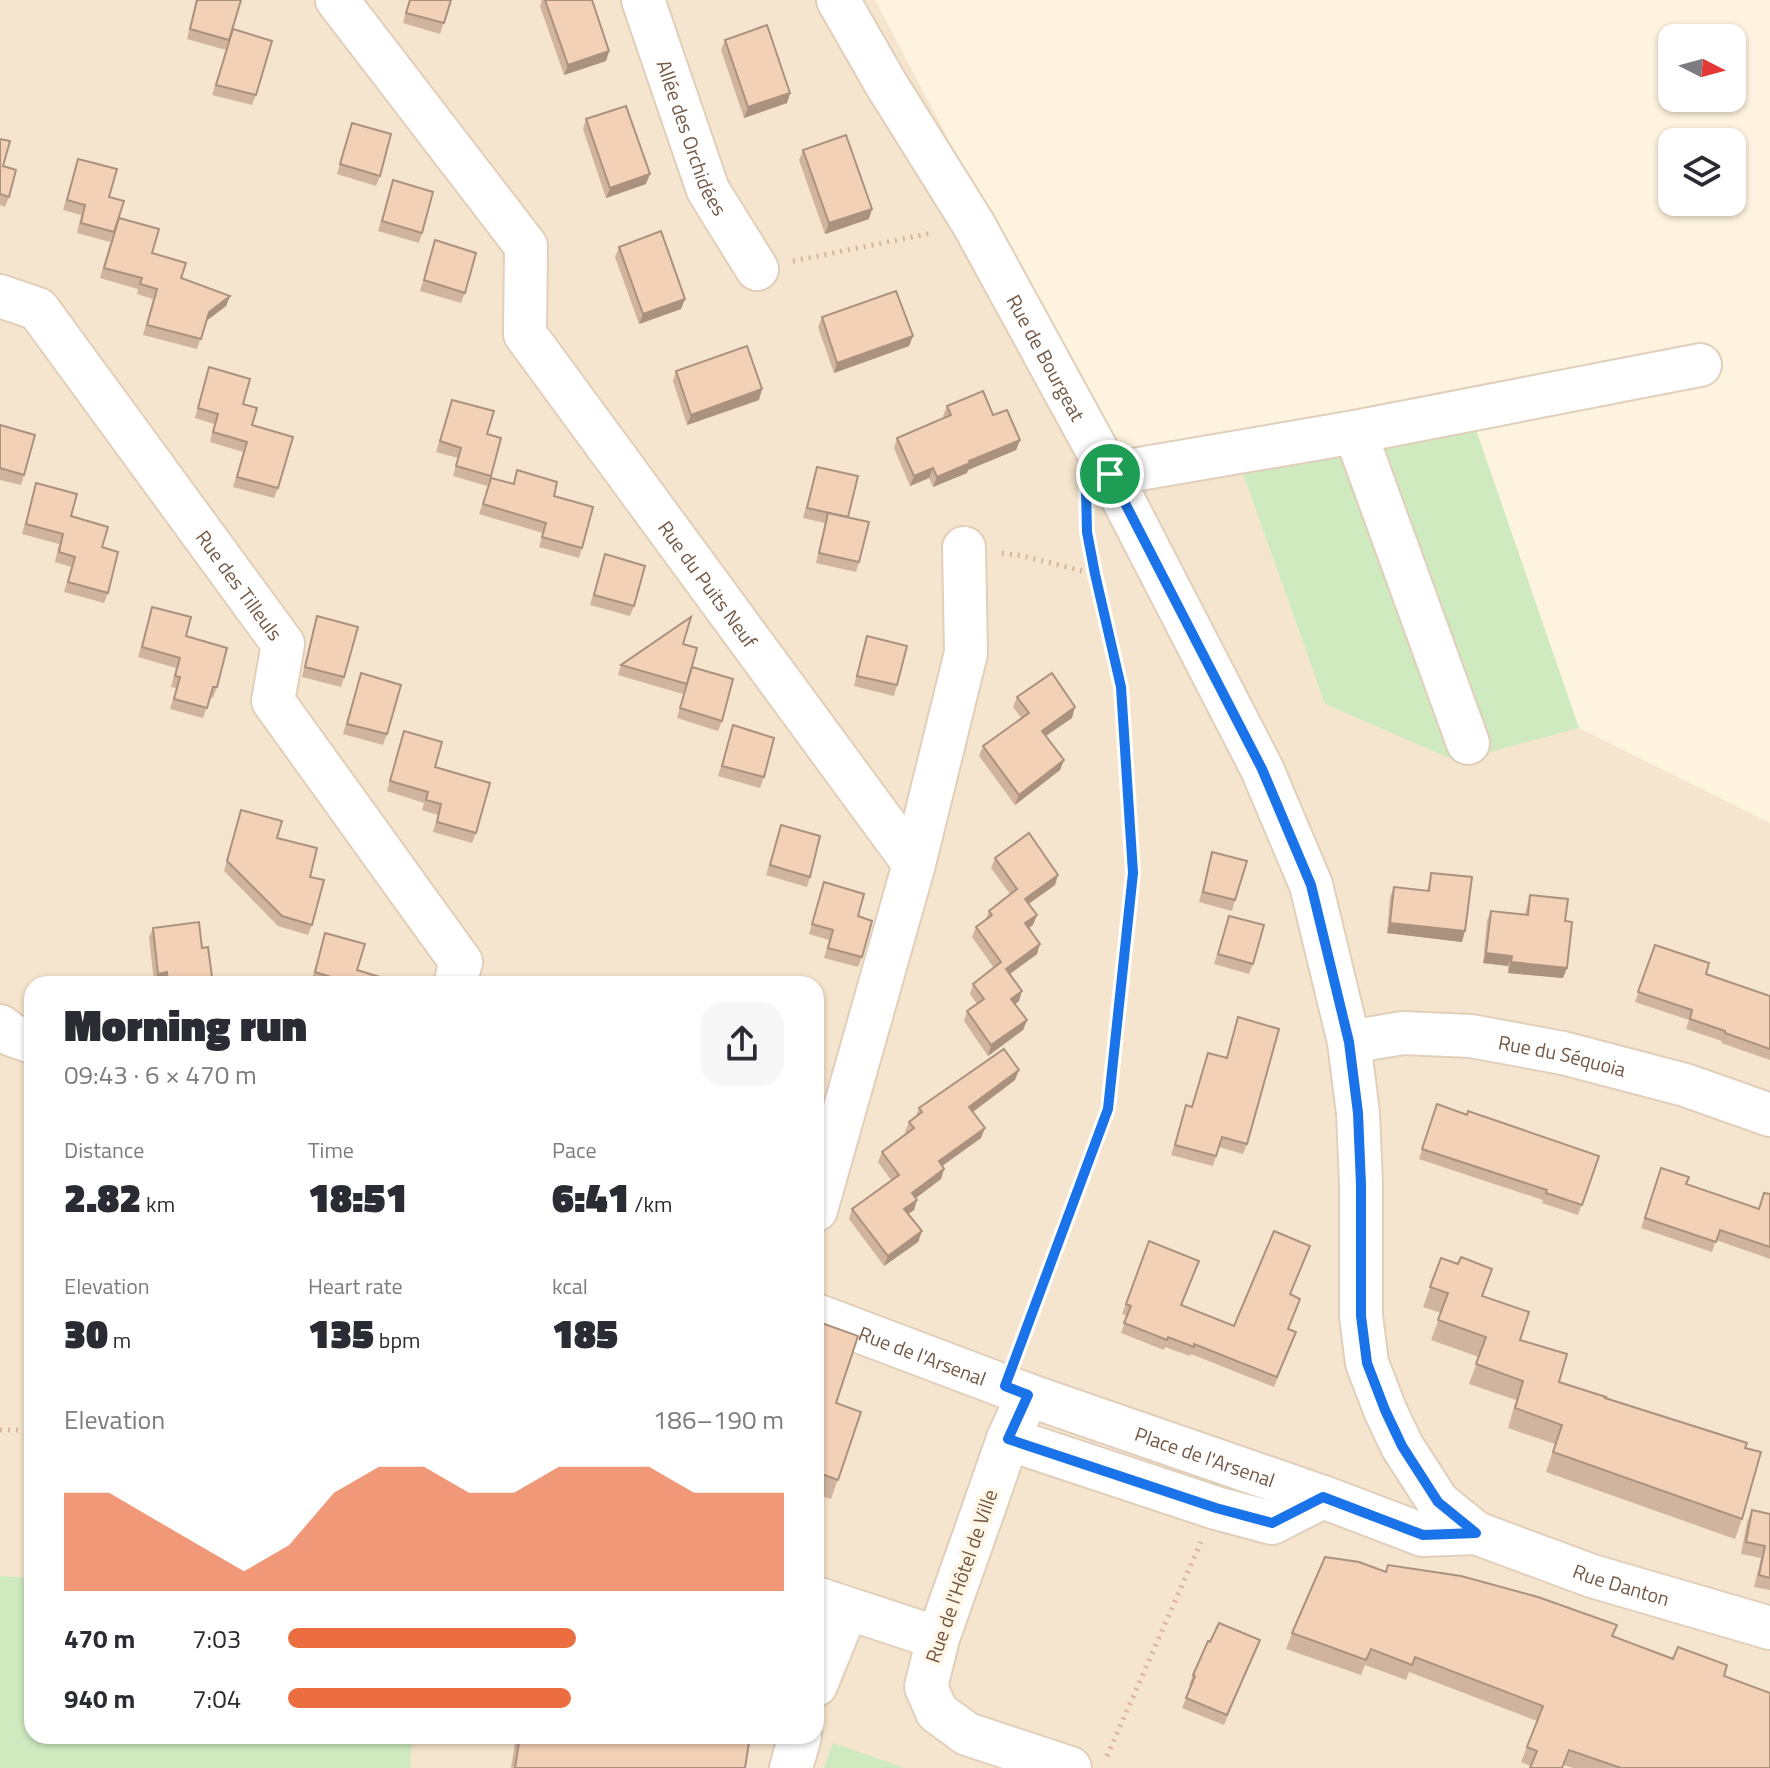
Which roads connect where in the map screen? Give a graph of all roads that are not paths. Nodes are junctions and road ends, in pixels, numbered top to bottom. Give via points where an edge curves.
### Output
1 (337, 0) edge
2 (643, 0) edge
3 (838, 0) edge
4 (757, 269) road end
5 (0, 296) edge
6 (1700, 365) dead end
7 (1355, 432) junction
8 (1110, 474) junction
9 (964, 548) dead end
10 (1468, 743) dead end
11 (914, 864) junction
12 (457, 976) edge
13 (0, 1026) edge
14 (24, 1039) edge
15 (1349, 1042) junction
16 (1770, 1115) edge
17 (824, 1182) edge
18 (824, 1318) edge
19 (1017, 1390) junction
20 (1008, 1439) junction
21 (1323, 1497) junction
22 (1476, 1533) junction
23 (831, 1604) edge
24 (1770, 1628) edge
25 (938, 1638) junction
26 (824, 1642) edge
27 (798, 1744) edge
28 (791, 1768) edge
29 (1070, 1768) edge

1 - 11 street, Rue du Puits Neuf via 526,246 525,334
2 - 4 street, Allée des Orchidées via 708,190
3 - 8 street, Rue de Bourgeat via 974,225
5 - 12 street, Rue des Tilleuls via 38,309 283,644 273,701 461,962
6 - 7 street
7 - 8 street
7 - 10 street
8 - 15 street, Rue de Bourgeat via 1262,769 1305,870
9 - 11 street via 966,653
11 - 17 street
13 - 14 street
15 - 16 street, Rue du Séquoia via 1403,1033 1471,1036 1685,1085
15 - 22 street, Rue de Bourgeat via 1358,1113 1361,1316 1367,1363 1402,1446 1438,1502
18 - 19 street, Rue de l'Arsenal
19 - 20 street, Rue de l'Hôtel de Ville
19 - 21 street, Place de l'Arsenal
20 - 21 street via 1272,1523
20 - 25 street, Rue de l'Hôtel de Ville
21 - 22 street, Place de l'Arsenal via 1423,1535
22 - 24 street, Rue Danton via 1592,1576
23 - 25 street
23 - 26 street
25 - 29 street, Rue de l'Hôtel de Ville via 926,1687 937,1712 967,1734
27 - 28 street

